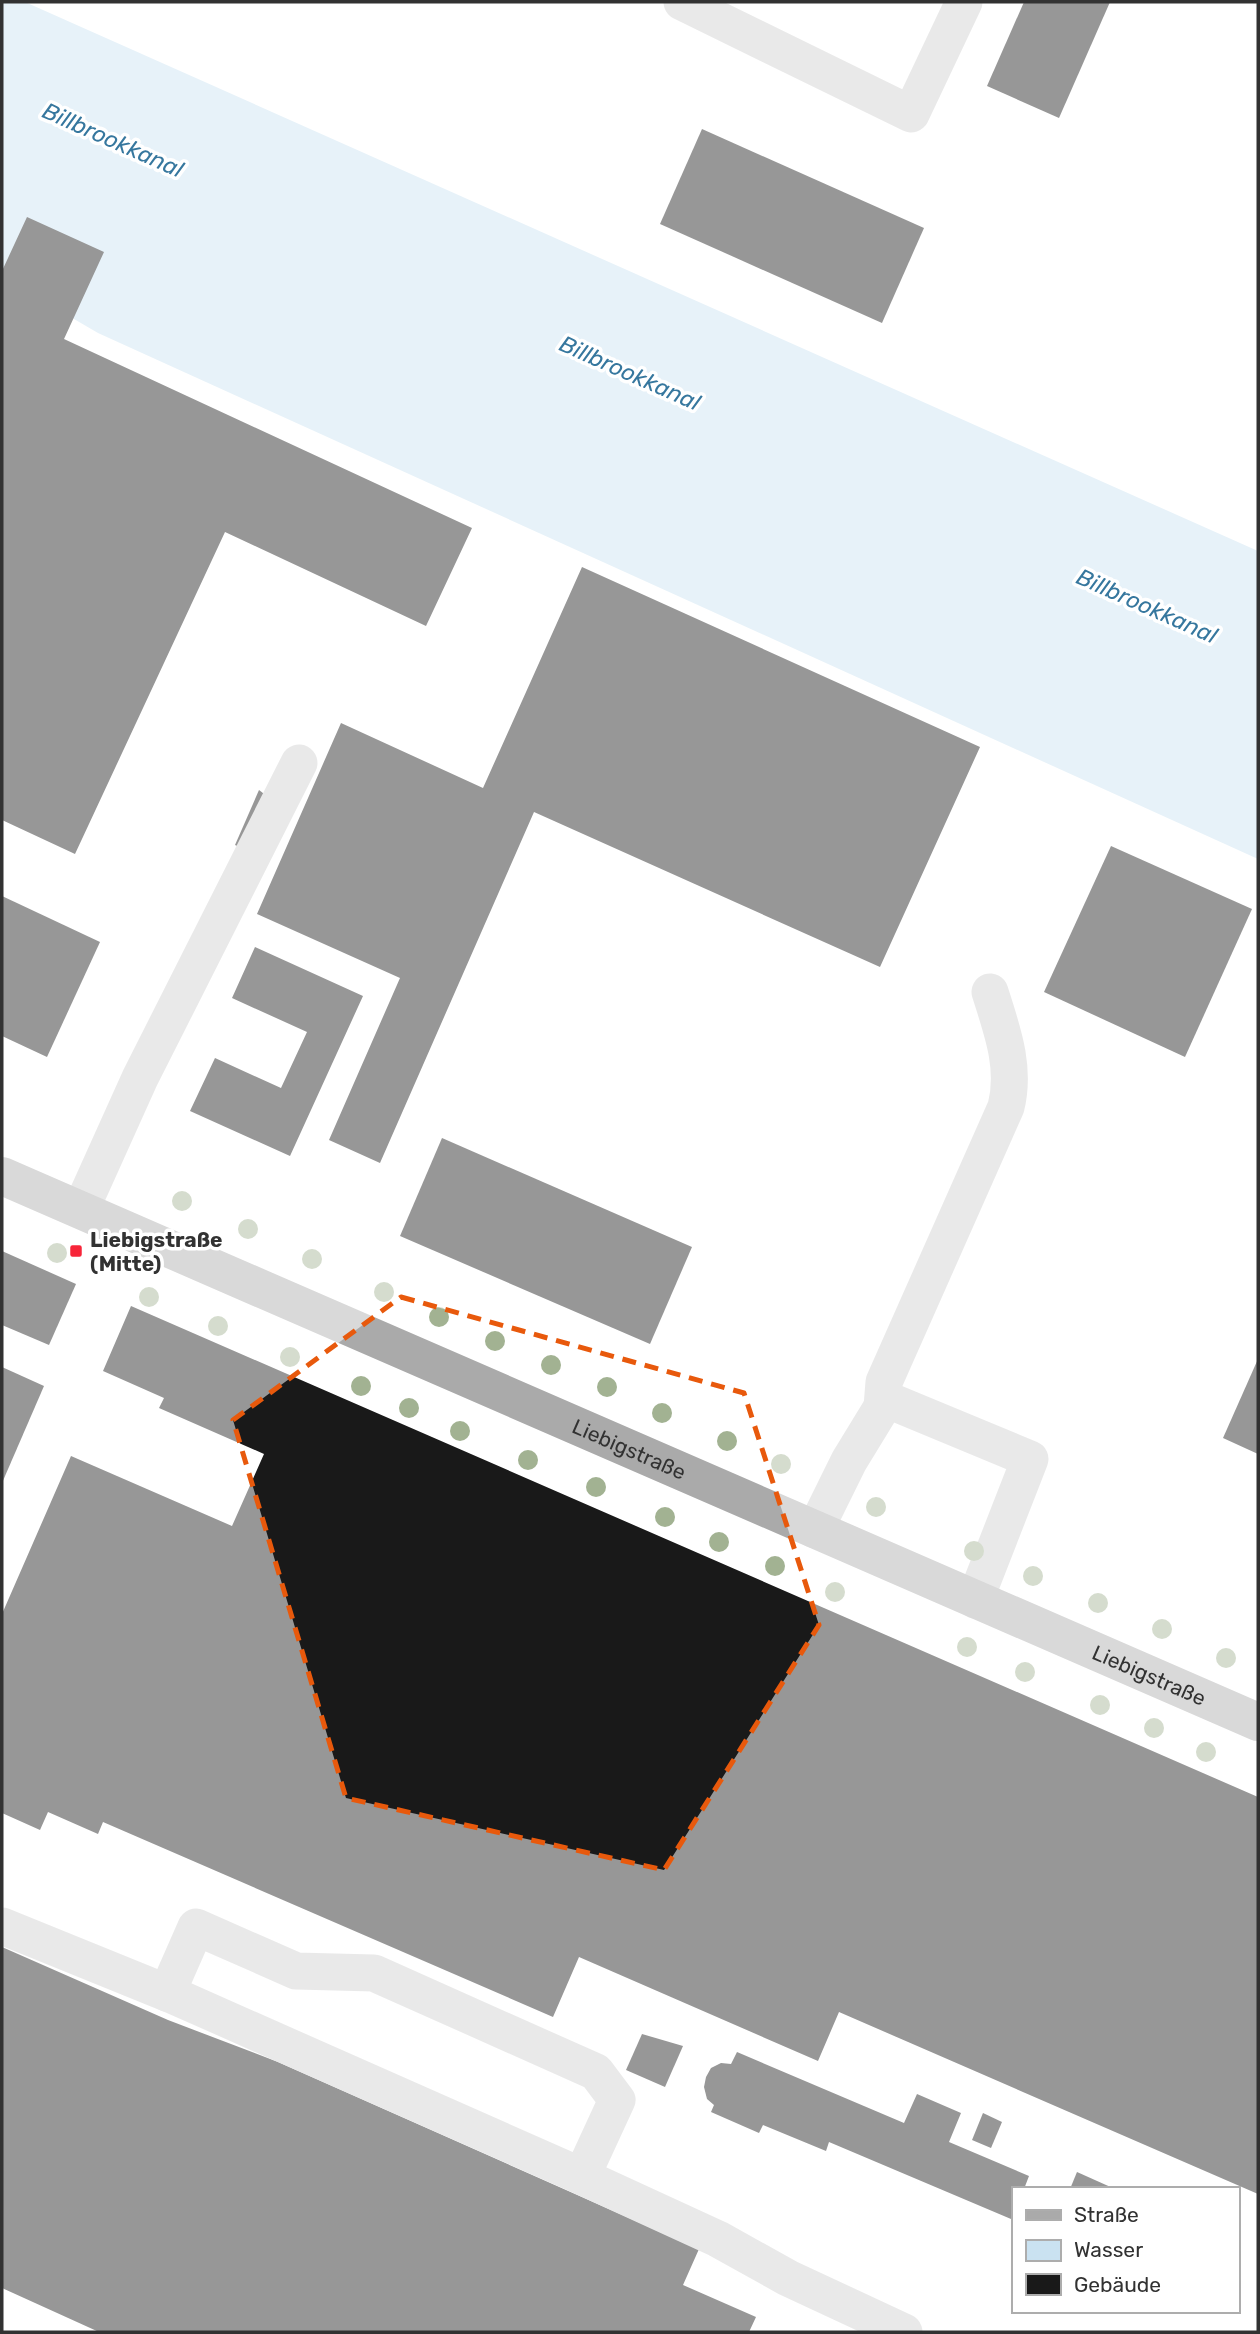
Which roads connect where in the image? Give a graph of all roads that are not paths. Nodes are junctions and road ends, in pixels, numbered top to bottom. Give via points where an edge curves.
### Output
1 (682, 2) edge
2 (964, 2) edge
3 (299, 763) dead end
4 (990, 992) dead end
5 (2, 1176) edge
6 (81, 1209) junction
7 (882, 1407) junction
8 (815, 1530) junction
9 (975, 1600) junction
10 (1258, 1722) edge
11 (2, 1926) edge
12 (167, 1993) junction
13 (582, 2176) junction
14 (904, 2332) edge

1 - 2 lane via 911,114
3 - 6 lane via 140,1078
4 - 7 lane via 1011,1067 1008,1098 884,1382
5 - 6 main road, Liebigstraße
6 - 8 main road, Liebigstraße
7 - 8 lane
7 - 9 lane via 895,1403 1030,1459
8 - 9 main road, Liebigstraße
9 - 10 main road, Liebigstraße
11 - 12 lane
12 - 13 lane
12 - 13 lane via 196,1927 296,1971 374,1973 399,1984 596,2072 617,2100
13 - 14 lane

